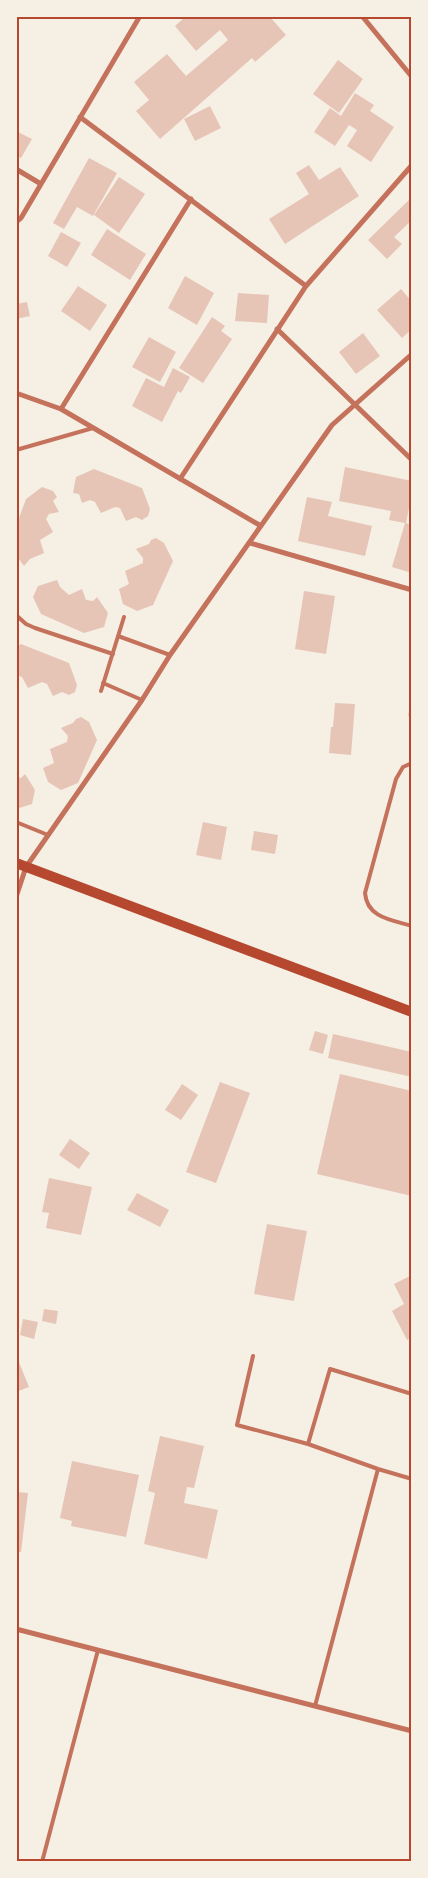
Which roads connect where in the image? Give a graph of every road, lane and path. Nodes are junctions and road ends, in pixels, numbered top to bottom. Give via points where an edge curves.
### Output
1 (140, 16) edge
2 (362, 16) edge
3 (412, 77) edge
4 (80, 118) junction
5 (412, 165) edge
6 (16, 169) edge
7 (42, 184) junction
8 (191, 199) junction
9 (16, 222) edge
10 (306, 286) junction
11 (277, 329) junction
12 (412, 354) edge
13 (16, 393) edge
14 (356, 406) junction
15 (61, 409) junction
16 (93, 428) junction
17 (16, 450) edge
18 (412, 460) edge
19 (180, 478) junction
20 (261, 526) junction
21 (250, 543) junction
22 (412, 590) edge
23 (17, 617) edge
24 (124, 617) dead end
25 (118, 636) junction
26 (113, 654) junction
27 (170, 655) junction
28 (103, 683) junction
29 (101, 691) dead end
30 (142, 700) junction
31 (412, 763) edge
32 (16, 822) edge
33 (48, 835) junction
34 (21, 865) edge
35 (16, 897) edge
36 (412, 926) edge
37 (412, 1012) edge
38 (253, 1356) dead end
39 (412, 1394) edge
40 (308, 1444) junction
41 (378, 1469) junction
42 (412, 1479) edge
43 (16, 1629) edge
44 (98, 1650) junction
45 (315, 1706) junction
46 (412, 1731) edge
47 (42, 1862) edge

1 - 4 street
2 - 3 street
4 - 7 street
4 - 8 street
5 - 10 street
6 - 7 street
7 - 9 street
8 - 10 street
8 - 15 street
10 - 11 street
11 - 14 street
11 - 19 street
12 - 14 street
13 - 15 street
14 - 18 street
14 - 20 street via 332,425
15 - 16 street
16 - 17 lane
16 - 19 street
19 - 20 street
20 - 21 street
21 - 22 street
21 - 27 street
23 - 26 lane via 35,628
24 - 25 lane
25 - 26 lane
25 - 27 lane
26 - 28 lane
27 - 30 street
28 - 29 lane
28 - 30 lane
30 - 33 street
31 - 36 lane via 403,767 396,779 365,893 368,905 376,915
32 - 33 lane
33 - 34 street
34 - 35 street
34 - 37 main road
38 - 40 lane via 237,1425
39 - 40 lane via 330,1369
40 - 41 lane
41 - 42 lane
41 - 45 lane
43 - 44 street
44 - 45 street
44 - 47 lane
45 - 46 street

